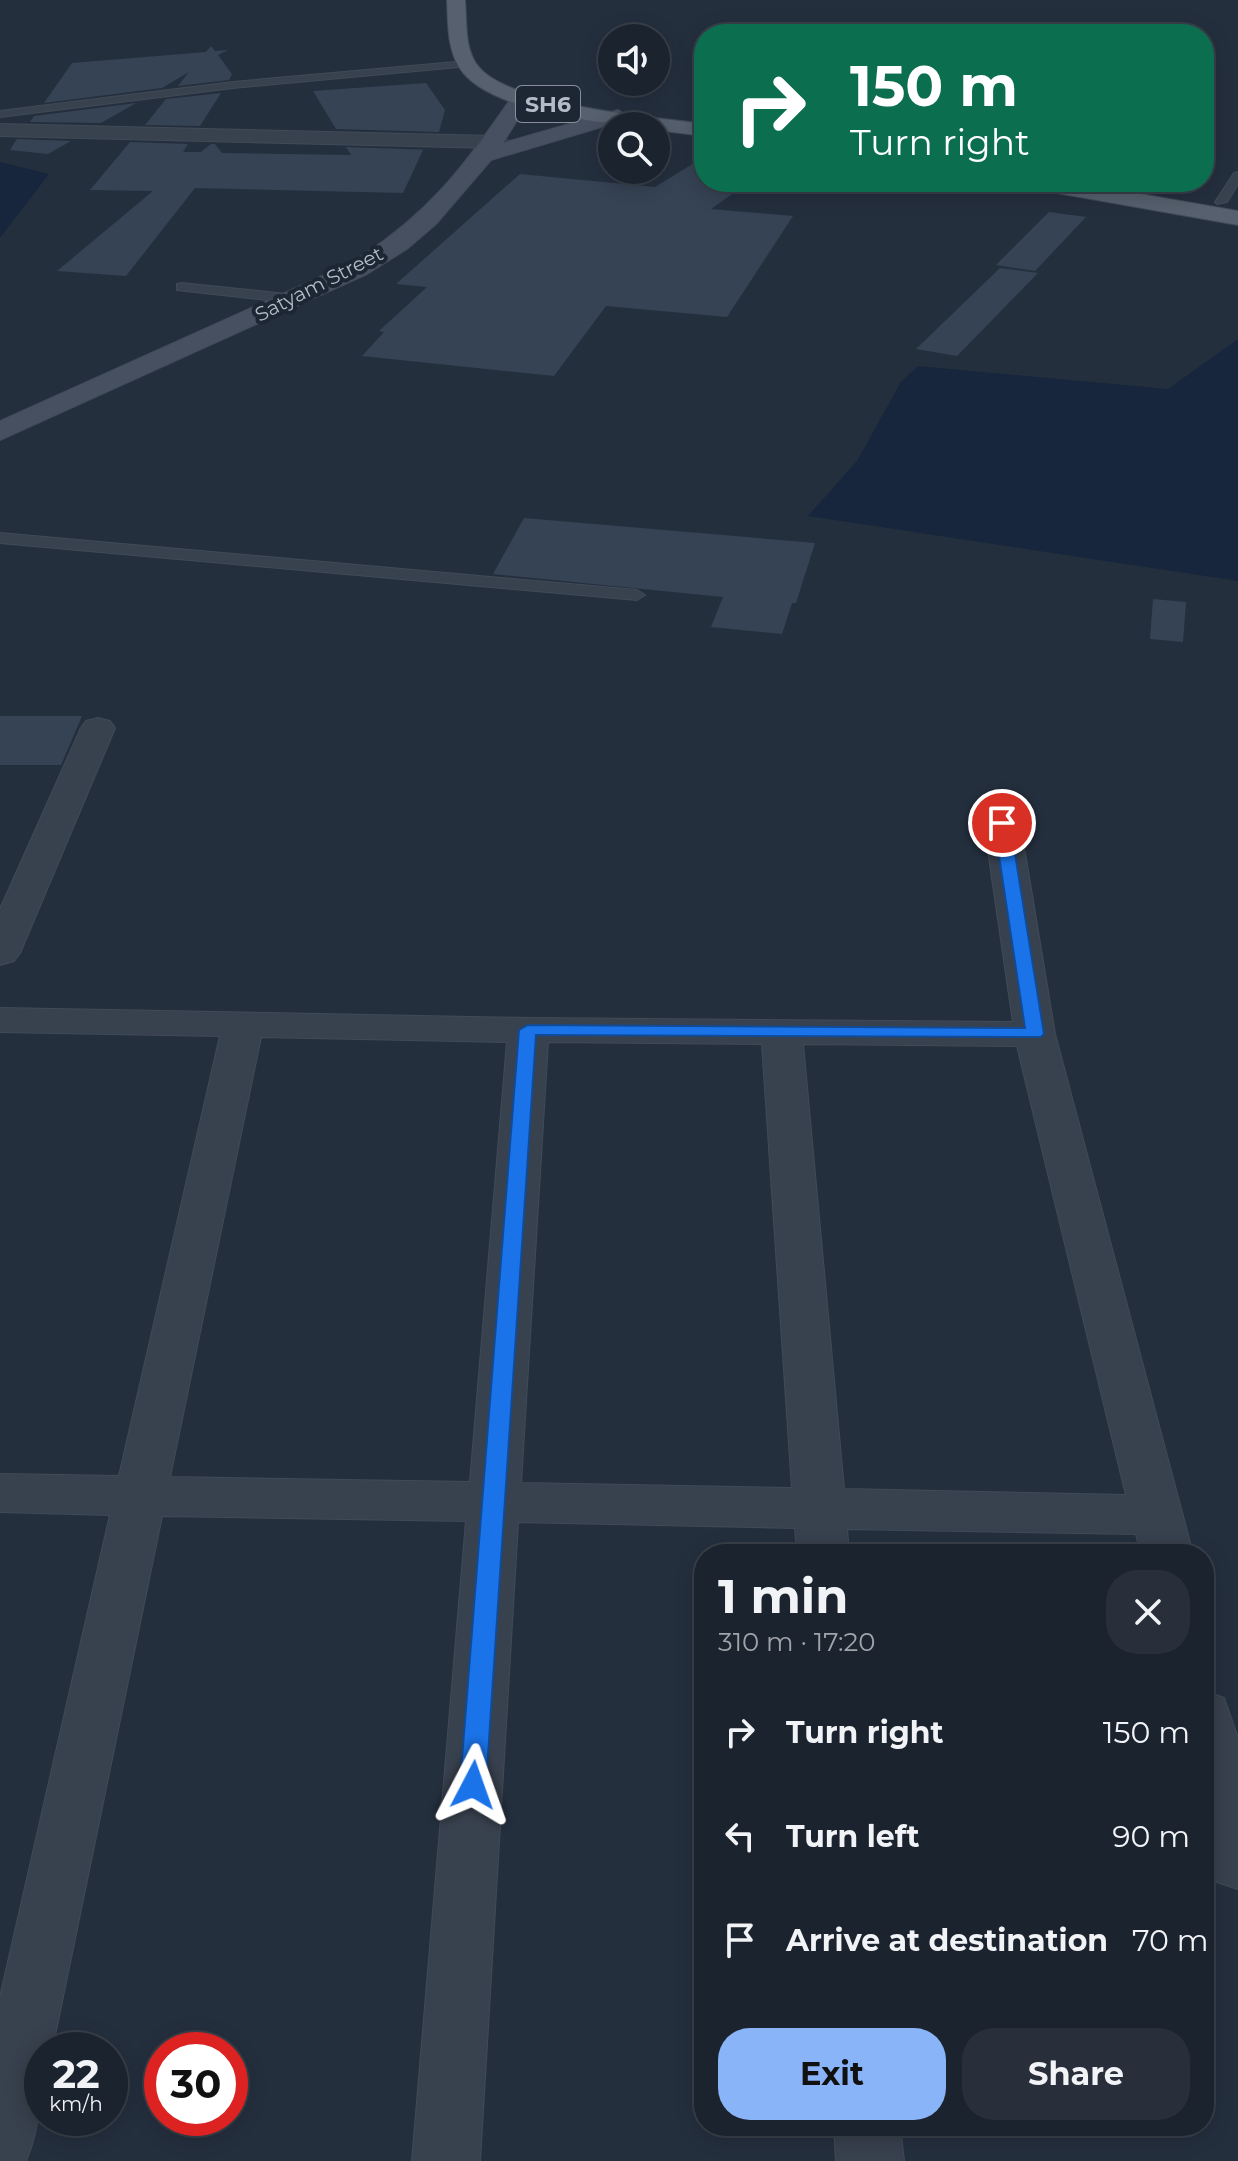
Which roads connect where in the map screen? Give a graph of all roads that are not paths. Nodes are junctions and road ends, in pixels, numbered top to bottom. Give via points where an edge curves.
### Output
1 (456, 0) edge
2 (468, 67) junction
3 (501, 69) dead end
4 (521, 98) junction
5 (598, 112) edge
6 (0, 114) edge
7 (694, 116) edge
8 (598, 121) edge
9 (670, 124) edge
10 (694, 128) edge
11 (0, 130) edge
12 (497, 148) junction
13 (1238, 175) edge
14 (1110, 192) edge
15 (1153, 192) edge
16 (1232, 208) edge
17 (181, 287) dead end
18 (296, 299) junction
19 (0, 432) edge
20 (0, 538) edge
21 (637, 595) dead end
22 (98, 728) dead end
23 (1002, 823) dead end
24 (0, 953) edge
25 (0, 1020) edge
26 (243, 1024) junction
27 (528, 1030) junction
28 (782, 1033) junction
29 (1035, 1034) junction
30 (0, 1493) edge
31 (142, 1496) junction
32 (493, 1503) junction
33 (821, 1531) edge
34 (1163, 1534) edge
35 (1214, 1759) edge
36 (1238, 1863) edge
37 (868, 2136) edge
38 (0, 2143) edge
39 (446, 2161) edge
40 (870, 2161) edge

1 - 2 main road via 461,51
2 - 4 main road, SH6
2 - 6 lane
3 - 7 main road, SH6 via 513,79 561,96
4 - 5 main road, SH6
4 - 12 street, Satyam Street
8 - 12 street
9 - 10 main road, SH6
11 - 12 street
12 - 18 street, Satyam Street via 410,236
13 - 16 lane
14 - 16 main road
15 - 16 main road
17 - 18 lane
18 - 19 street, Satyam Street
20 - 21 lane
22 - 24 street
23 - 29 street
25 - 26 street
26 - 27 street
26 - 31 street
27 - 28 street
27 - 32 street
28 - 29 street
28 - 33 street
29 - 34 street
30 - 31 street
31 - 32 street
31 - 38 street
32 - 33 street
32 - 39 street
33 - 34 street
35 - 36 street
37 - 40 street

